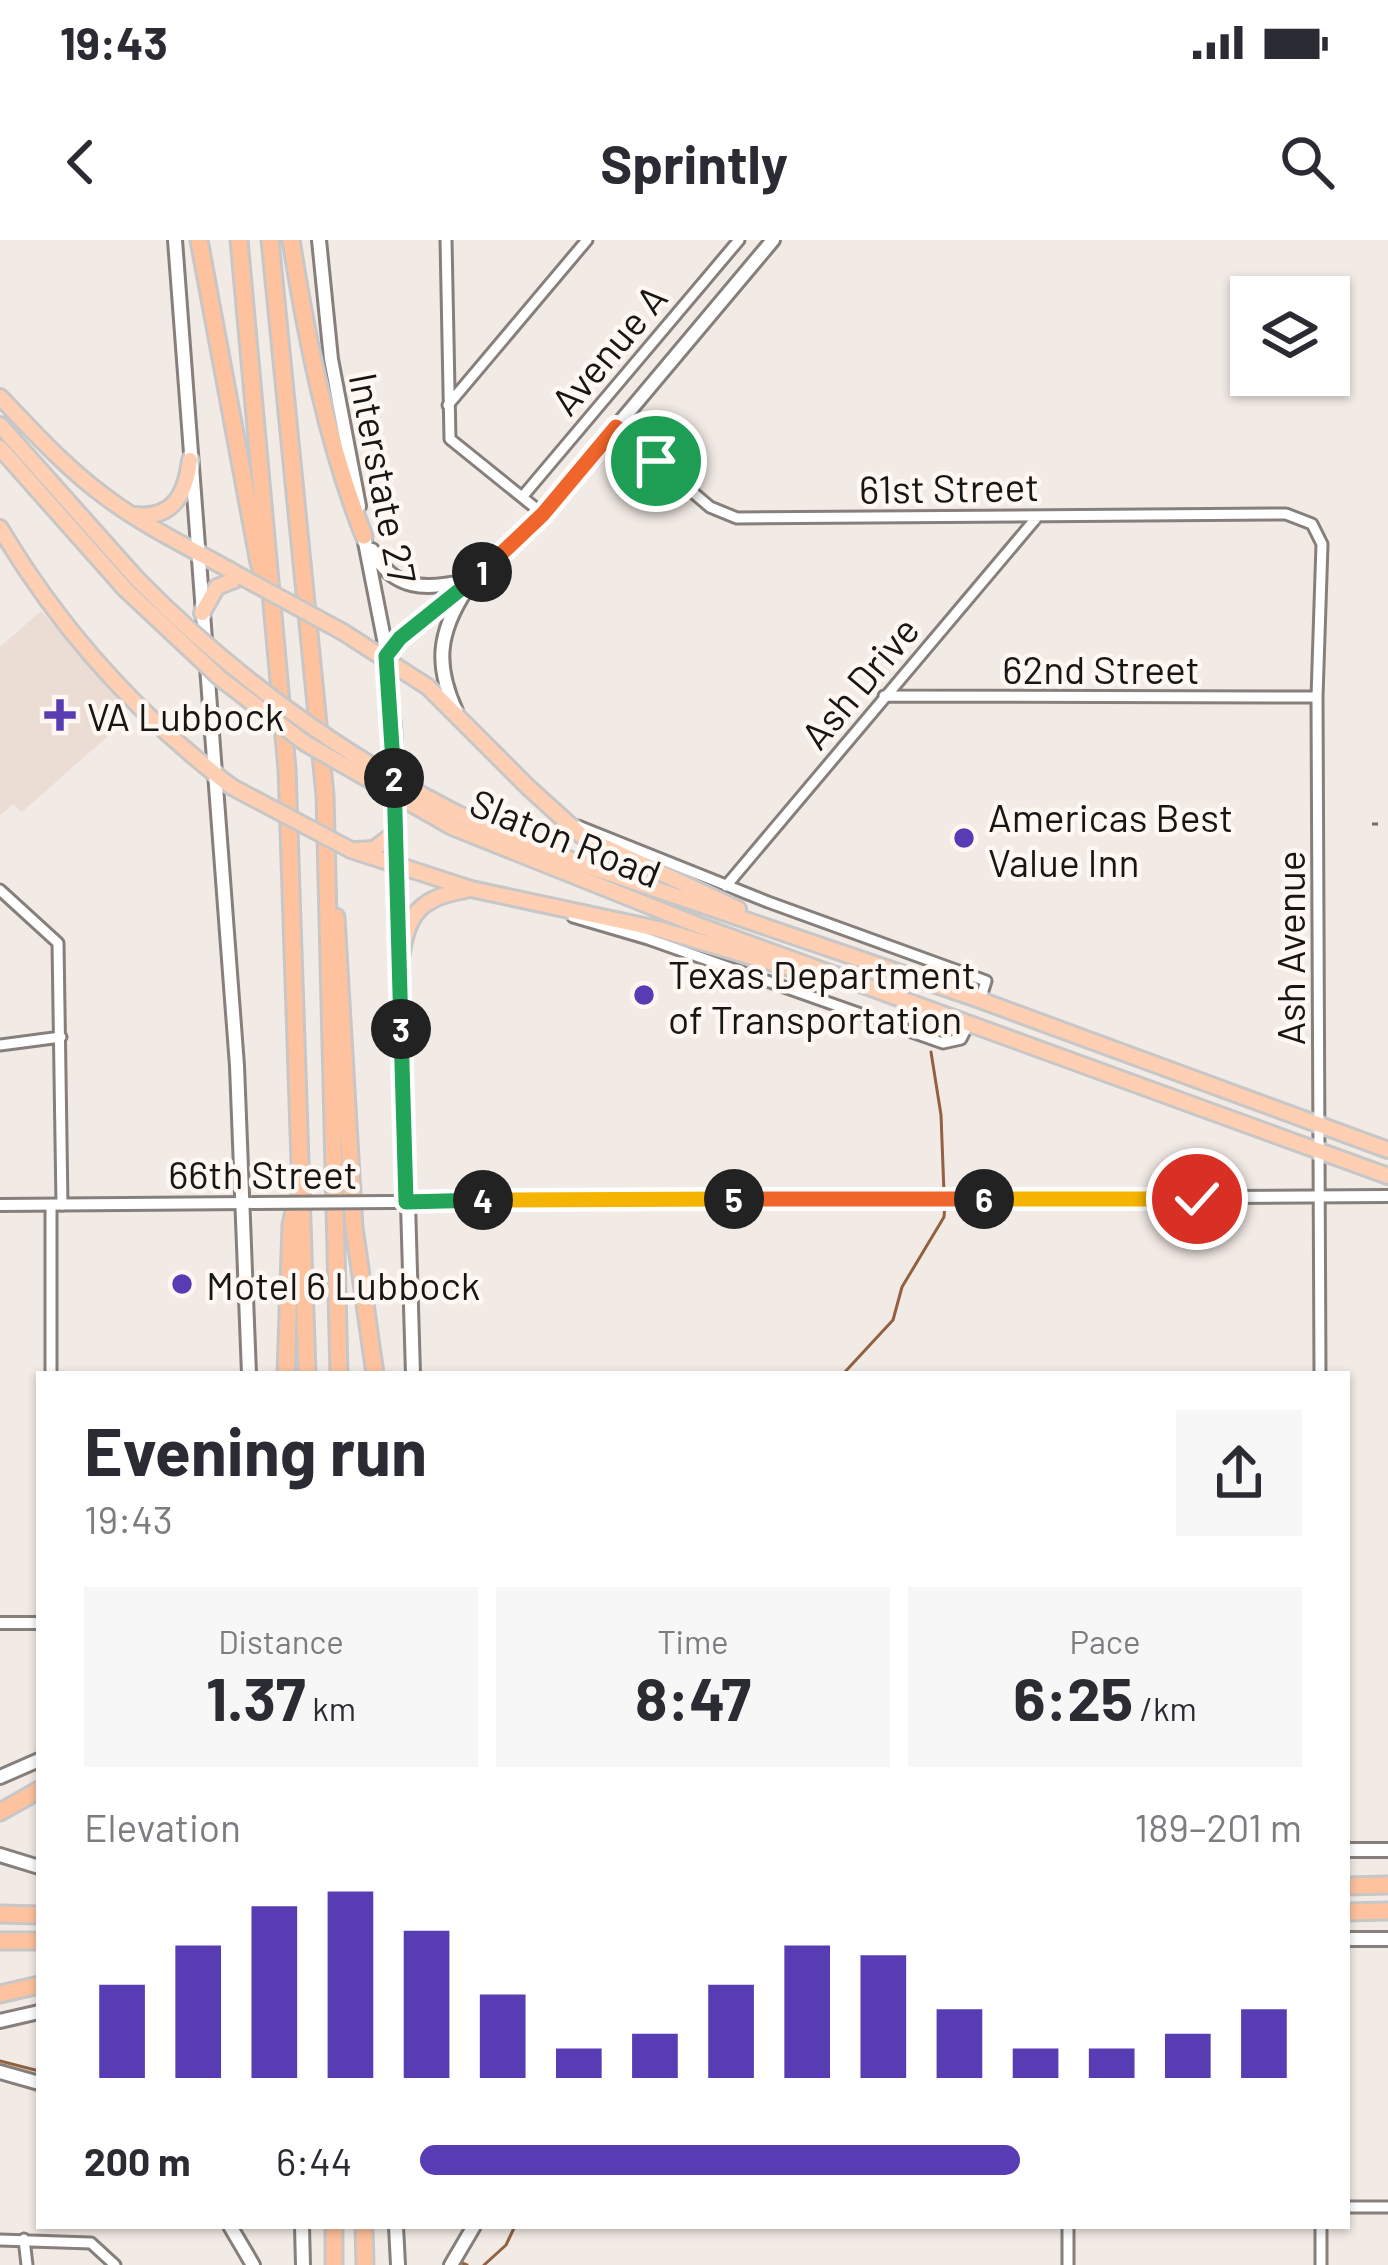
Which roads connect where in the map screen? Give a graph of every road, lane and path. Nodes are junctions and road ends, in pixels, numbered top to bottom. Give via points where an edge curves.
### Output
1 (175, 240) edge
2 (199, 240) edge
3 (238, 240) edge
4 (270, 240) edge
5 (291, 240) edge
6 (319, 240) edge
7 (446, 240) edge
8 (586, 240) edge
9 (740, 240) edge
10 (773, 240) edge
11 (0, 397) edge
12 (448, 404) junction
13 (0, 425) edge
14 (616, 427) junction
15 (0, 448) edge
16 (190, 460) junction
17 (523, 496) junction
18 (128, 513) junction
19 (543, 514) junction
20 (1038, 516) junction
21 (1312, 524) joint
22 (0, 529) edge
23 (364, 536) junction
24 (197, 551) junction
25 (242, 577) junction
26 (473, 579) junction
27 (132, 584) junction
28 (274, 603) junction
29 (202, 613) junction
30 (386, 656) junction
31 (884, 696) junction
32 (1317, 697) junction
33 (456, 712) junction
34 (214, 773) junction
35 (325, 795) junction
36 (563, 819) junction
37 (455, 820) junction
38 (395, 833) junction
39 (351, 850) junction
40 (396, 868) junction
41 (725, 886) junction
42 (471, 889) junction
43 (0, 890) edge
44 (533, 905) junction
45 (791, 935) junction
46 (399, 972) junction
47 (879, 993) junction
48 (980, 1000) junction
49 (968, 1025) junction
50 (61, 1037) junction
51 (0, 1045) edge
52 (1319, 1125) junction
53 (1319, 1150) junction
54 (1388, 1150) edge
55 (1388, 1176) edge
56 (302, 1181) junction
57 (1388, 1196) edge
58 (1319, 1199) junction
59 (406, 1202) junction
60 (247, 1203) junction
61 (0, 1205) edge
62 (56, 1205) junction
63 (50, 1371) edge
64 (246, 1371) edge
65 (286, 1371) edge
66 (307, 1371) edge
67 (339, 1371) edge
68 (375, 1371) edge
69 (416, 1371) edge
70 (1320, 1371) edge
71 (36, 1622) edge
72 (0, 1623) edge
73 (36, 1761) edge
74 (0, 1778) edge
75 (36, 1792) edge
76 (2, 1811) edge
77 (1350, 1850) edge
78 (1388, 1850) edge
79 (0, 1855) edge
80 (36, 1866) edge
81 (1388, 1885) edge
82 (1350, 1886) edge
83 (1388, 1911) edge
84 (1350, 1912) edge
85 (0, 1915) edge
86 (36, 1915) edge
87 (1350, 1939) edge
88 (1388, 1939) edge
89 (0, 1941) edge
90 (36, 1941) edge
91 (36, 1986) edge
92 (0, 1994) edge
93 (36, 2013) edge
94 (0, 2021) edge
95 (0, 2072) edge
96 (36, 2082) edge
97 (1350, 2207) edge
98 (1388, 2207) edge
99 (232, 2229) edge
100 (302, 2229) edge
101 (334, 2229) edge
102 (364, 2229) edge
103 (396, 2229) edge
104 (473, 2229) edge
105 (1068, 2229) edge
106 (1321, 2229) edge
107 (24, 2239) junction
108 (0, 2240) edge
109 (27, 2265) edge
110 (115, 2265) edge
111 (254, 2265) edge
112 (303, 2265) edge
113 (334, 2265) edge
114 (365, 2265) edge
115 (398, 2265) edge
116 (451, 2265) edge
117 (1068, 2265) edge
118 (1321, 2265) edge

1 - 16 main road
2 - 28 highway via 259,563
3 - 28 highway
4 - 35 highway
5 - 23 highway via 328,421
6 - 23 main road, Interstate 27 via 331,359
7 - 12 street
8 - 12 street
9 - 17 street, Avenue A
10 - 14 main road, Avenue A
11 - 18 highway via 66,465
12 - 17 street via 451,439
13 - 27 highway
14 - 19 main road, Avenue A
14 - 20 street, 61st Street via 710,508 737,518
15 - 27 highway
16 - 18 highway via 173,506
16 - 24 main road
17 - 19 street
18 - 24 highway
19 - 26 main road, Avenue A
20 - 21 street, 61st Street via 1286,514
20 - 31 street, Ash Drive
21 - 32 street, Ash Avenue via 1322,544
22 - 34 highway via 86,652
23 - 26 main road via 389,575 409,585
23 - 30 main road, Interstate 27
24 - 25 highway
24 - 29 main road
25 - 29 highway via 217,587
25 - 30 highway, bridge
26 - 30 main road, Avenue A
26 - 33 main road via 440,647
27 - 37 highway, Slaton Road, bridge via 220,679 290,732 356,776
28 - 56 highway
29 - 34 main road
30 - 33 highway
30 - 38 main road, Interstate 27
31 - 32 street, 62nd Street
31 - 41 street, Ash Drive
32 - 52 street, Ash Avenue
33 - 36 highway
34 - 39 highway, bridge
34 - 60 main road
35 - 67 highway
35 - 68 highway via 354,1227
36 - 41 street, Slaton Road
36 - 45 highway via 582,836
37 - 45 highway, Slaton Road
37 - 47 highway, Slaton Road via 555,871
38 - 39 highway via 374,849
38 - 40 main road, Interstate 27
39 - 40 highway
40 - 42 highway
40 - 46 main road, Interstate 27
41 - 48 street, Slaton Road via 986,980
42 - 44 highway
42 - 46 highway via 442,894 413,915
43 - 50 street via 58,943
44 - 47 highway via 658,929
44 - 49 street, Slaton Road via 943,1043 961,1039
45 - 48 highway, Slaton Road
46 - 59 main road, Interstate 27
47 - 49 highway, Slaton Road
48 - 49 highway
48 - 52 highway, Slaton Road
49 - 53 highway, Slaton Road
50 - 51 street
50 - 62 street
52 - 53 street, Ash Avenue
52 - 54 highway, Slaton Road
53 - 55 highway, Slaton Road
53 - 58 street, Ash Avenue
56 - 65 highway via 291,1225
56 - 66 highway
57 - 58 street, 66th Street
58 - 59 street, 66th Street
58 - 70 street, Ash Avenue
59 - 60 street, 66th Street, bridge
59 - 69 main road, Interstate 27
60 - 62 street, 66th Street
60 - 64 main road
61 - 62 street, 66th Street
62 - 63 street
71 - 72 street
73 - 74 main road
75 - 76 highway
77 - 78 main road
79 - 80 main road
81 - 82 highway
83 - 84 highway
85 - 86 highway
87 - 88 main road
89 - 90 highway
91 - 92 highway
93 - 94 main road
95 - 96 main road
97 - 98 street
99 - 111 main road
100 - 112 main road
101 - 113 highway
102 - 114 highway
103 - 115 main road
104 - 116 main road
105 - 117 street
106 - 118 street
107 - 108 street
107 - 109 street
107 - 110 street via 91,2243

